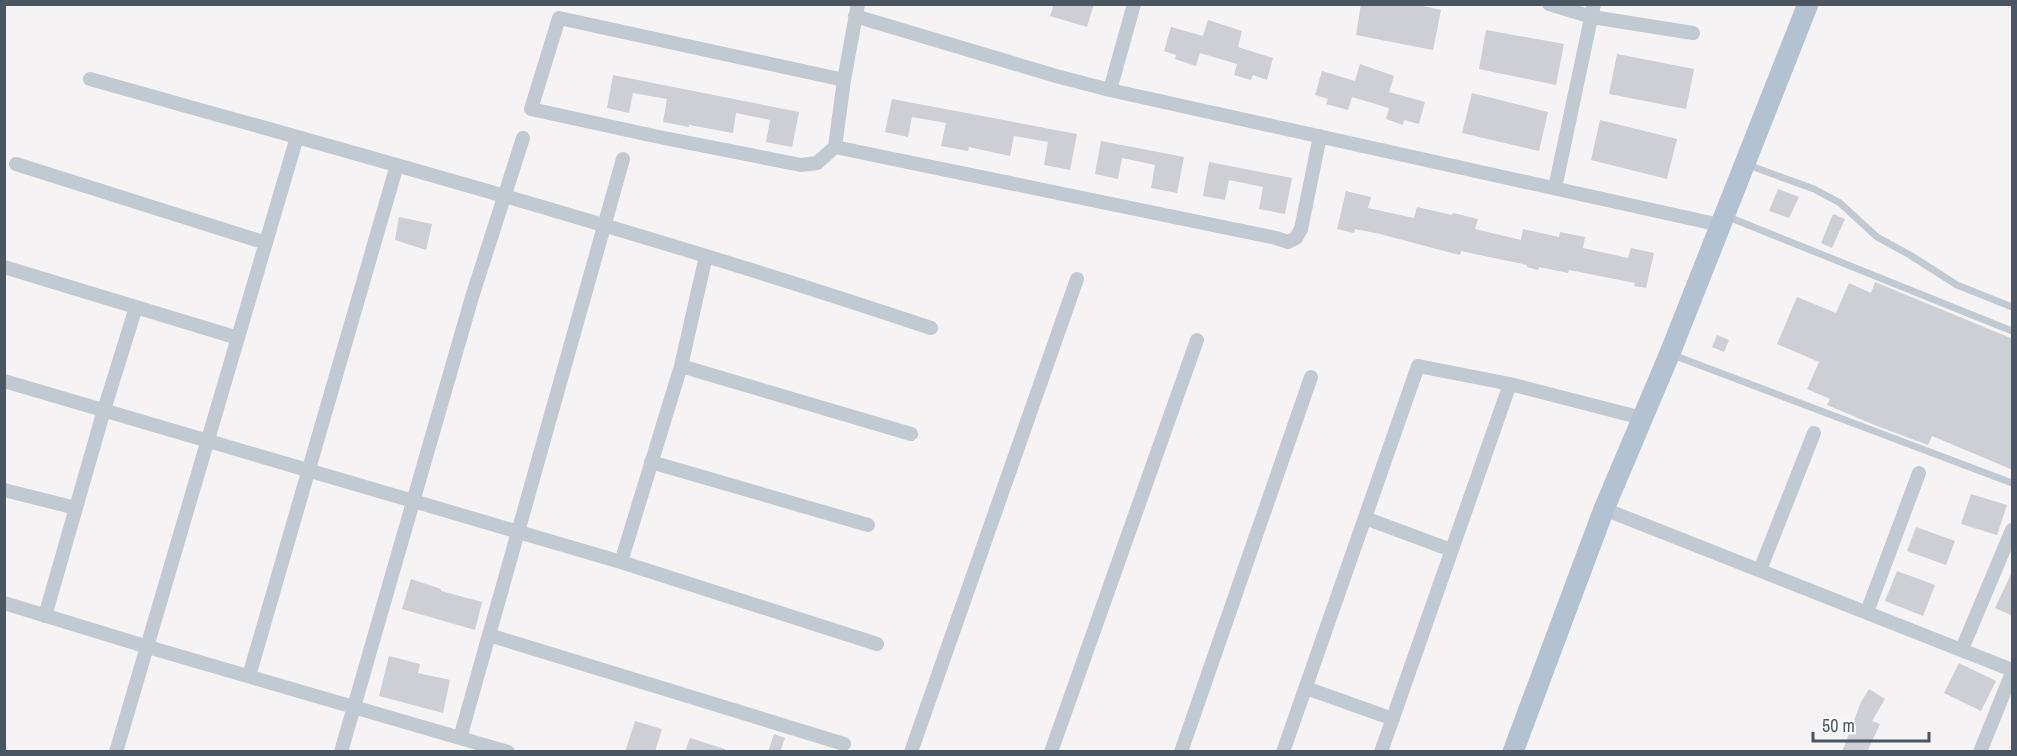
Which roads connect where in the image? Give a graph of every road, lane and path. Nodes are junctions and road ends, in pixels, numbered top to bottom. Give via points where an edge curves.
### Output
1 (1134, 4) edge
2 (1549, 4) edge
3 (1808, 4) edge
4 (857, 10) edge
5 (561, 11) edge
6 (1593, 11) edge
7 (1694, 33) dead end
8 (90, 79) dead end
9 (844, 80) junction
10 (1110, 90) junction
11 (1320, 136) junction
12 (297, 137) junction
13 (523, 138) dead end
14 (835, 147) junction
15 (623, 159) dead end
16 (16, 164) dead end
17 (1744, 164) junction
18 (397, 165) junction
19 (1555, 188) junction
20 (505, 196) junction
21 (1721, 220) junction
22 (605, 224) junction
23 (266, 243) junction
24 (706, 256) junction
25 (4, 267) edge
26 (1077, 279) dead end
27 (136, 307) junction
28 (2013, 307) edge
29 (931, 328) dead end
30 (2013, 331) edge
31 (238, 338) junction
32 (1197, 340) dead end
33 (1670, 353) junction
34 (681, 366) junction
35 (1311, 377) dead end
36 (4, 381) edge
37 (1510, 384) junction
38 (104, 410) junction
39 (1642, 418) junction
40 (1814, 433) dead end
41 (911, 434) dead end
42 (208, 440) junction
43 (651, 462) junction
44 (309, 470) junction
45 (1919, 473) dead end
46 (2013, 483) edge
47 (4, 490) edge
48 (414, 501) junction
49 (76, 508) junction
50 (1604, 509) junction
51 (1365, 518) junction
52 (868, 525) dead end
53 (2013, 530) edge
54 (518, 533) junction
55 (1451, 550) junction
56 (621, 562) junction
57 (1760, 570) junction
58 (4, 603) edge
59 (1867, 612) junction
60 (45, 616) junction
61 (489, 635) junction
62 (877, 644) dead end
63 (148, 647) junction
64 (1962, 649) junction
65 (2013, 672) edge
66 (249, 676) junction
67 (1306, 687) junction
68 (354, 706) junction
69 (1393, 719) junction
70 (460, 738) junction
71 (844, 744) dead end
72 (116, 752) edge
73 (341, 752) edge
74 (508, 752) edge
75 (911, 752) edge
76 (1051, 752) edge
77 (1180, 752) edge
78 (1284, 752) edge
79 (1381, 752) edge
80 (1513, 752) edge
81 (1980, 752) edge

1 - 10 street
2 - 6 street
3 - 17 main road
4 - 9 street
4 - 10 street
5 - 9 street
5 - 14 street via 531,109 801,165 817,163
6 - 7 street
6 - 19 street
8 - 12 street
9 - 14 street
10 - 11 street
11 - 14 street via 1301,229 1288,242
11 - 19 street
12 - 18 street
12 - 23 street
13 - 20 street
15 - 22 street
16 - 23 street
17 - 21 main road
17 - 28 lane via 1814,189 1840,203 1877,237 1957,285
18 - 20 street
18 - 44 street
19 - 21 street
20 - 22 street
20 - 48 street
21 - 30 lane
21 - 33 main road
22 - 24 street
22 - 54 street
23 - 31 street
24 - 29 street
24 - 34 street
25 - 27 street
26 - 75 street
27 - 31 street
27 - 38 street
31 - 42 street
32 - 76 street
33 - 39 main road
33 - 46 lane
34 - 41 street
34 - 43 street
35 - 77 street
36 - 38 street
37 - 39 street
37 - 51 street via 1418,366
37 - 55 street
38 - 42 street
38 - 49 street
39 - 50 main road
40 - 57 street
42 - 44 street
42 - 63 street
43 - 52 street
43 - 56 street
44 - 48 street
44 - 66 street
45 - 59 street
47 - 49 street
48 - 54 street
48 - 68 street
49 - 60 street
50 - 57 street
50 - 80 main road
51 - 55 street
51 - 67 street
53 - 64 street
54 - 56 street
54 - 61 street
55 - 69 street
56 - 62 street
57 - 59 street
58 - 60 street
59 - 64 street
60 - 63 street
61 - 70 street
61 - 71 street
63 - 66 street
63 - 72 street
64 - 65 street
65 - 81 street
66 - 68 street
67 - 69 street
67 - 78 street
68 - 70 street
68 - 73 street
69 - 79 street
70 - 74 street

